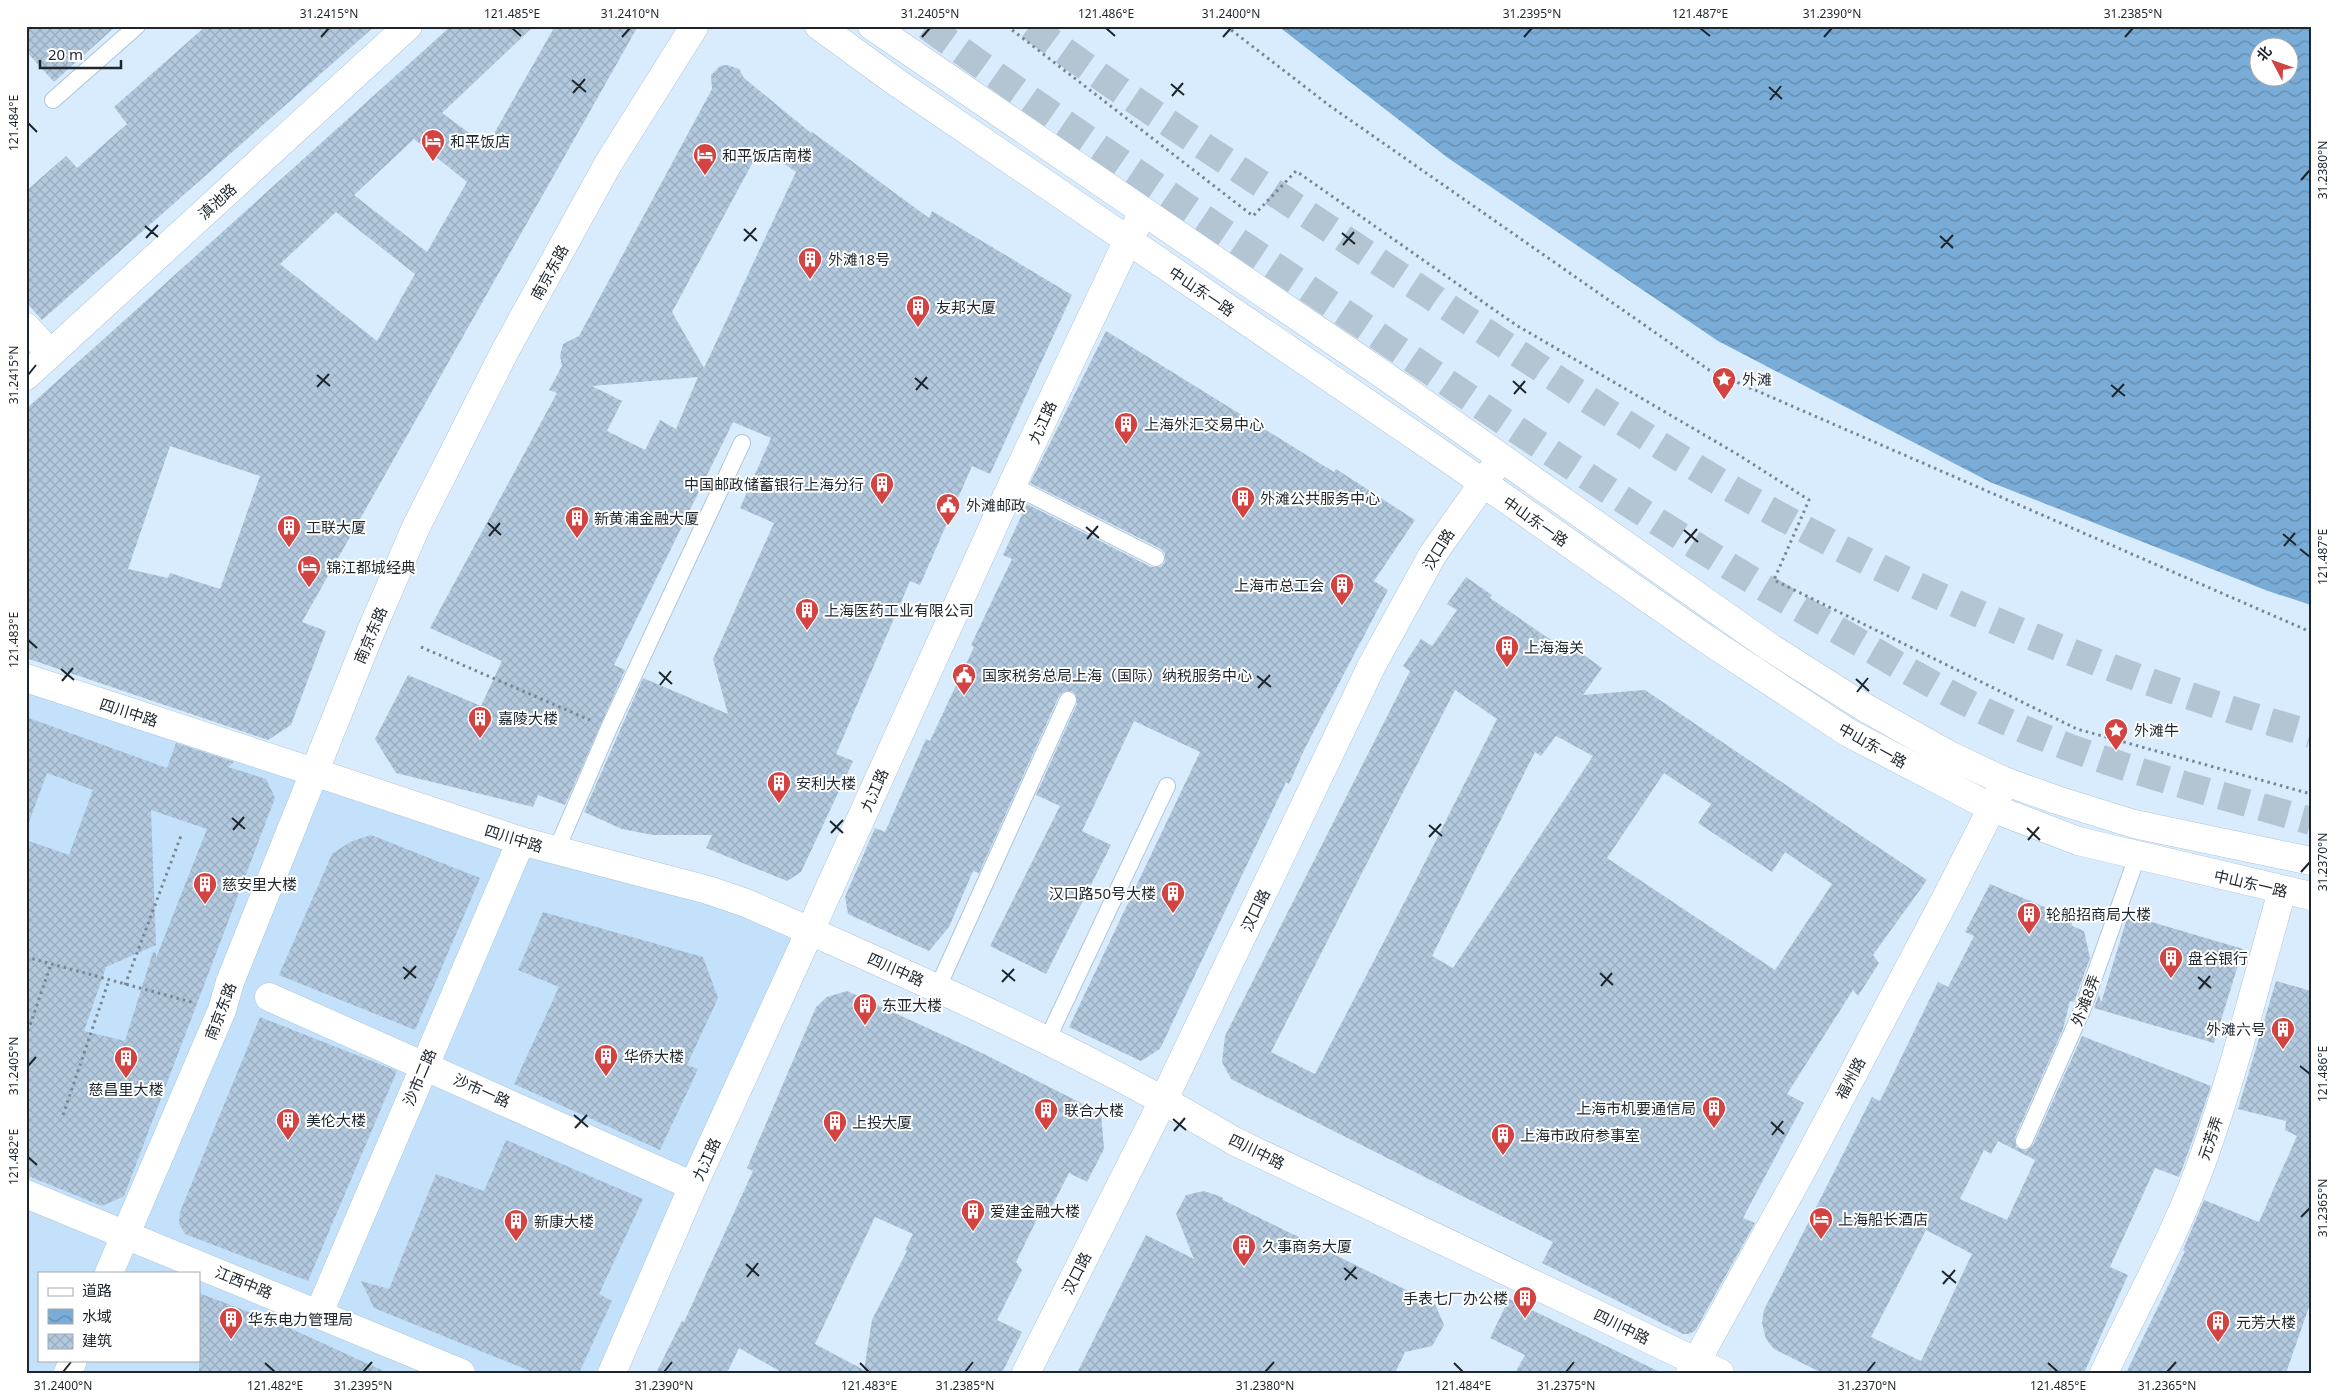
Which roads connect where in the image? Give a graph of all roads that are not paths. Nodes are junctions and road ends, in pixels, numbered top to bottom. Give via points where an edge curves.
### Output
1 (137, 26) edge
2 (408, 26) edge
3 (819, 26) edge
4 (872, 26) edge
5 (694, 27) edge
6 (53, 100) dead end
7 (1144, 212) junction
8 (1128, 240) junction
9 (26, 327) edge
10 (50, 353) junction
11 (26, 376) edge
12 (742, 443) dead end
13 (1501, 458) junction
14 (1482, 483) junction
15 (1012, 485) junction
16 (1156, 558) dead end
17 (26, 678) edge
18 (1068, 700) dead end
19 (314, 772) junction
20 (2004, 781) junction
21 (1167, 786) dead end
22 (1992, 808) junction
23 (521, 841) junction
24 (556, 851) junction
25 (2137, 856) junction
26 (2311, 861) edge
27 (2282, 891) junction
28 (2311, 896) edge
29 (810, 931) junction
30 (938, 988) junction
31 (269, 997) dead end
32 (1047, 1040) junction
33 (424, 1064) junction
34 (1164, 1099) junction
35 (2024, 1141) dead end
36 (693, 1186) junction
37 (26, 1194) edge
38 (124, 1234) junction
39 (109, 1272) edge
40 (319, 1313) junction
41 (1702, 1369) edge
42 (446, 1370) edge
43 (612, 1373) edge
44 (1026, 1373) edge
45 (2104, 1373) edge

1 - 6 lane
2 - 10 street, 滇池路
3 - 8 street, 中山东一路
4 - 7 street, 中山东一路
5 - 19 street, 南京东路 via 608,164 505,351 416,527
7 - 8 street, 九江路
7 - 13 street, 中山东一路
8 - 14 street, 中山东一路
8 - 15 street, 九江路
9 - 10 street
10 - 11 street, 滇池路
12 - 24 lane via 609,728
13 - 14 street, 汉口路
13 - 20 street, 中山东一路 via 1771,648 1864,707 1949,755
14 - 22 street, 中山东一路 via 1706,639 1847,732
14 - 34 street, 汉口路 via 1433,554 1372,665
15 - 16 lane
15 - 29 street, 九江路
17 - 19 street, 四川中路
18 - 30 lane
19 - 23 street, 四川中路
19 - 38 street, 南京东路 via 230,982 222,1010
20 - 22 street, 福州路
20 - 26 street, 中山东一路 via 2134,824
21 - 32 lane
22 - 25 street, 中山东一路 via 2078,841
22 - 41 street, 福州路
23 - 24 street, 四川中路
23 - 33 street, 沙市二路
24 - 29 street, 四川中路 via 708,890
25 - 27 street, 中山东一路
25 - 35 lane, 外滩8弄 via 2083,1008
27 - 28 street, 中山东一路
27 - 45 street, 元芳弄 via 2204,1157 2174,1230
29 - 30 street, 四川中路
29 - 36 street, 九江路
30 - 32 street, 四川中路
31 - 33 street, 沙市一路
32 - 34 street, 四川中路
33 - 36 street, 沙市一路
33 - 40 street, 沙市二路
34 - 41 street, 四川中路 via 1234,1141
34 - 44 street, 汉口路
36 - 43 street, 九江路
37 - 38 street, 江西中路
38 - 39 street, 南京东路
38 - 40 street, 江西中路
40 - 42 street, 江西中路

